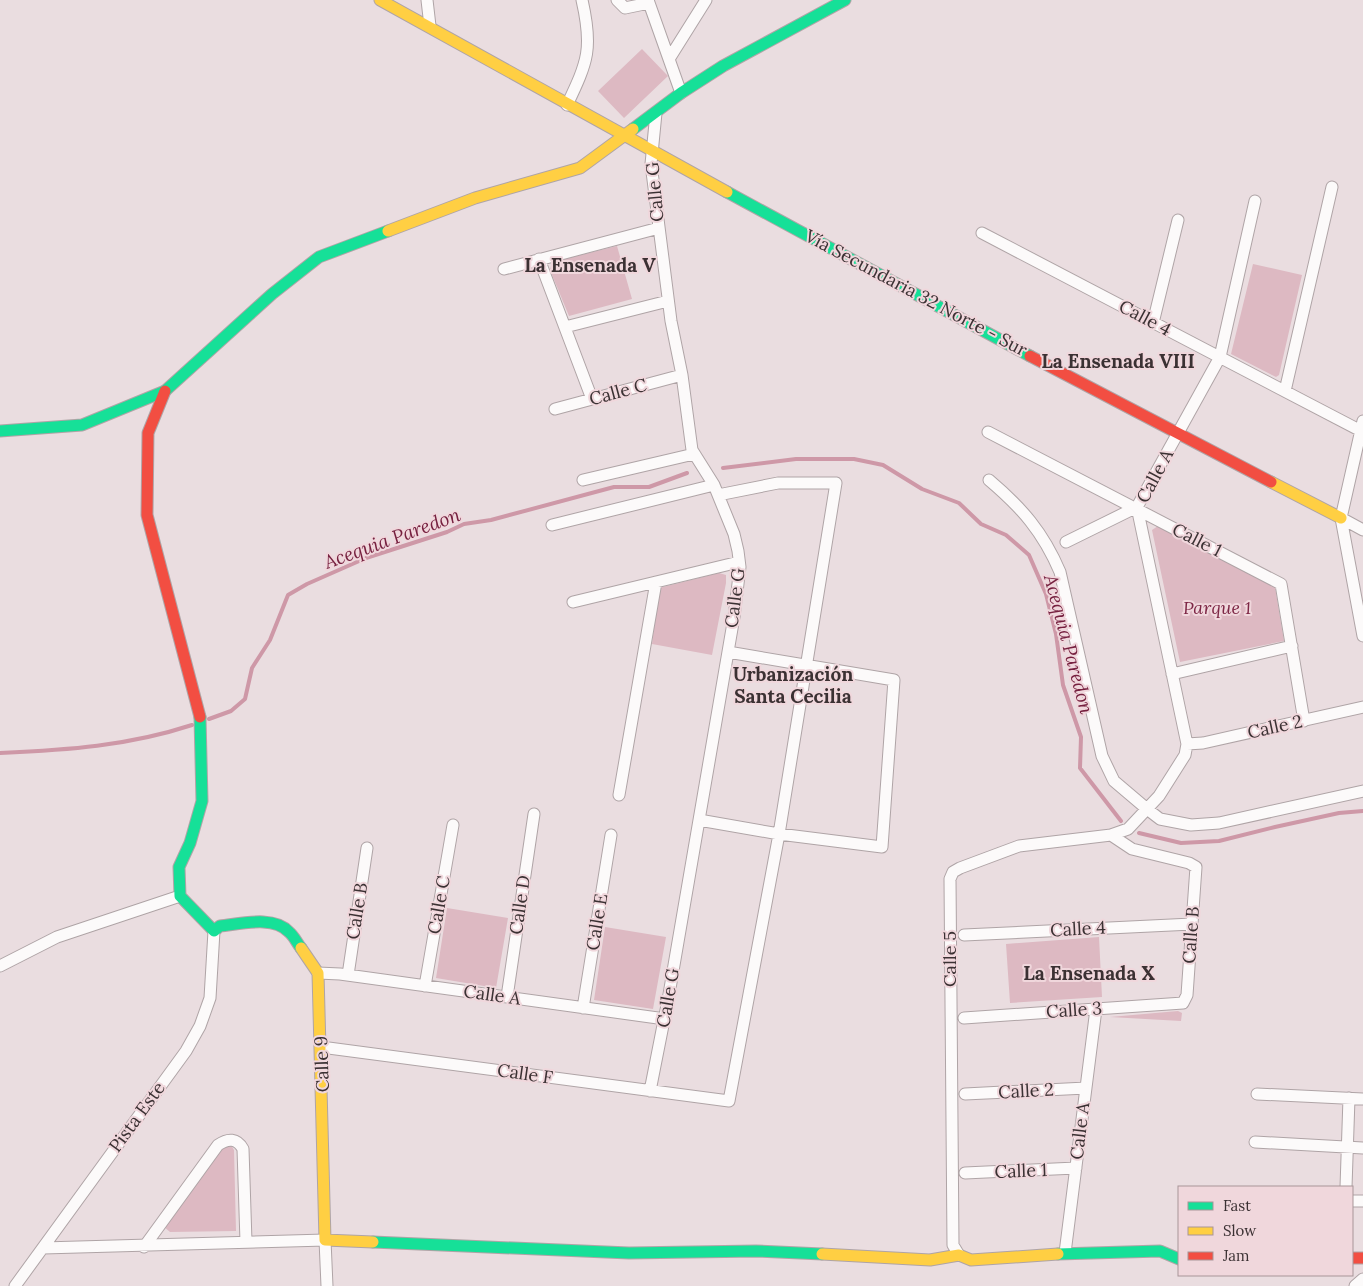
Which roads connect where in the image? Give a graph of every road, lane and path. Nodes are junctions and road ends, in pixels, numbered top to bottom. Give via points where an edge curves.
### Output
1 (380, 0) edge
2 (426, 0) edge
3 (582, 0) edge
4 (617, 0) edge
5 (706, 0) edge
6 (845, 0) edge
7 (649, 2) edge
8 (430, 26) junction
9 (669, 59) junction
10 (681, 93) junction
11 (567, 105) junction
12 (656, 113) junction
13 (624, 137) junction
14 (652, 151) junction
15 (1332, 187) dead end
16 (1256, 201) dead end
17 (1178, 220) dead end
18 (659, 228) junction
19 (982, 233) dead end
20 (539, 259) junction
21 (504, 269) dead end
22 (668, 302) junction
23 (1153, 323) junction
24 (565, 328) junction
25 (1220, 357) junction
26 (682, 375) junction
27 (165, 391) junction
28 (1285, 391) junction
29 (592, 399) junction
30 (555, 408) dead end
31 (1362, 426) edge
32 (0, 431) edge
33 (988, 432) dead end
34 (1178, 434) junction
35 (694, 454) junction
36 (583, 480) dead end
37 (989, 480) dead end
38 (716, 490) junction
39 (1137, 507) junction
40 (1341, 518) junction
41 (552, 525) dead end
42 (1363, 530) edge
43 (1066, 542) dead end
44 (739, 562) junction
45 (656, 582) junction
46 (573, 602) dead end
47 (1363, 636) edge
48 (1292, 646) junction
49 (728, 652) junction
50 (805, 665) junction
51 (1172, 674) junction
52 (1363, 707) edge
53 (1304, 721) junction
54 (1186, 744) junction
55 (1363, 791) edge
56 (619, 795) dead end
57 (1147, 809) junction
58 (534, 814) dead end
59 (699, 820) junction
60 (453, 825) dead end
61 (779, 834) junction
62 (611, 835) dead end
63 (1111, 835) junction
64 (367, 848) dead end
65 (180, 896) junction
66 (1192, 924) junction
67 (214, 931) junction
68 (964, 935) dead end
69 (0, 966) edge
70 (318, 973) junction
71 (348, 975) junction
72 (424, 986) junction
73 (507, 997) junction
74 (1183, 1003) joint
75 (583, 1008) junction
76 (1096, 1009) junction
77 (964, 1018) dead end
78 (665, 1019) junction
79 (321, 1047) junction
80 (1086, 1088) junction
81 (650, 1091) junction
82 (966, 1094) dead end
83 (1257, 1094) dead end
84 (1349, 1098) junction
85 (1363, 1099) edge
86 (1256, 1142) dead end
87 (1347, 1147) junction
88 (1363, 1148) edge
89 (1076, 1168) junction
90 (966, 1173) dead end
91 (1346, 1186) edge
92 (325, 1240) junction
93 (246, 1242) junction
94 (144, 1247) junction
95 (43, 1248) junction
96 (1065, 1252) junction
97 (959, 1255) junction
98 (1178, 1259) edge
99 (1363, 1279) edge
100 (15, 1286) edge
101 (327, 1286) edge
102 (1355, 1286) edge

1 - 8 street, Vía Secundaria 32 Norte - Sur
2 - 8 street
3 - 11 street via 589,33 587,54 583,73
4 - 7 street via 625,8
5 - 9 street
6 - 10 street via 723,66
7 - 9 street
8 - 11 street, Vía Secundaria 32 Norte - Sur
9 - 10 street
10 - 12 street
11 - 13 street, Vía Secundaria 32 Norte - Sur
12 - 13 street
12 - 14 street, Calle G
13 - 14 street, Vía Secundaria 32 Norte - Sur
13 - 27 street via 580,168 475,198 319,257 272,294
14 - 18 street, Calle G
14 - 34 street, Vía Secundaria 32 Norte - Sur
15 - 28 street
16 - 25 street, Calle A
17 - 23 street
18 - 20 street
18 - 22 street, Calle G
19 - 23 street, Calle 4
20 - 21 street
20 - 24 street
22 - 24 street
22 - 26 street, Calle G
23 - 25 street, Calle 4
24 - 29 street
25 - 28 street, Calle 4
25 - 34 street, Calle A
26 - 29 street, Calle C
26 - 35 street, Calle G
27 - 32 street via 82,425
27 - 65 street via 148,433 147,515 201,721 202,801 179,867
28 - 31 street, Calle 4
29 - 30 street, Calle C
31 - 40 street
33 - 39 street, Calle 1
34 - 39 street, Calle A
34 - 40 street, Vía Secundaria 32 Norte - Sur
35 - 36 street
35 - 38 street, Calle G
37 - 57 street via 1018,504 1051,550 1060,572 1102,756 1114,781
38 - 41 street
38 - 44 street, Calle G via 734,534
38 - 50 street via 836,483
39 - 43 street
39 - 48 street, Calle 1 via 1281,584
39 - 51 street, Calle A
40 - 42 street
40 - 47 street
44 - 45 street
44 - 49 street, Calle G
45 - 46 street
45 - 56 street
48 - 51 street
48 - 53 street, Calle 1
49 - 50 street
49 - 59 street, Calle G
50 - 61 street
50 - 61 street via 894,680 882,848
51 - 54 street, Calle A
52 - 53 street, Calle 2
53 - 54 street, Calle 2
54 - 57 street via 1185,755
55 - 57 street via 1219,823 1191,825 1160,819
57 - 63 street, Calle 5 via 1128,829
58 - 73 street, Calle D
59 - 61 street
59 - 78 street, Calle G
60 - 72 street, Calle C
61 - 81 street, Calle F via 729,1101
62 - 75 street, Calle E
63 - 66 street, Calle B via 1132,849 1196,867
63 - 97 street, Calle 5 via 1019,846 960,868 950,879 953,1245
64 - 71 street, Calle B
65 - 67 street
65 - 69 street via 57,937
66 - 68 street, Calle 4
66 - 74 street, Calle B via 1187,995
67 - 70 street via 220,926 249,923 280,925 289,931
67 - 95 street, Pista Este via 210,998 200,1026 186,1051
70 - 71 street, Calle A
70 - 79 street, Calle 9
71 - 72 street, Calle A
72 - 73 street, Calle A
73 - 75 street, Calle A
74 - 76 street, Calle 3
75 - 78 street, Calle A
76 - 77 street, Calle 3
76 - 80 street, Calle A
78 - 81 street, Calle G
79 - 81 street, Calle F
79 - 92 street, Calle 9
80 - 82 street, Calle 2
80 - 89 street, Calle A
83 - 84 street
84 - 85 street
84 - 87 street
86 - 87 street
87 - 88 street
87 - 91 street
89 - 90 street, Calle 1
89 - 96 street, Calle A
92 - 93 street
92 - 97 street via 629,1253 756,1252 930,1260
92 - 101 street, Calle 9
93 - 94 street
93 - 94 street via 244,1149 234,1140 225,1140 218,1145
94 - 95 street
95 - 100 street, Pista Este
96 - 97 street via 971,1260
96 - 98 street via 1160,1251
99 - 102 street

